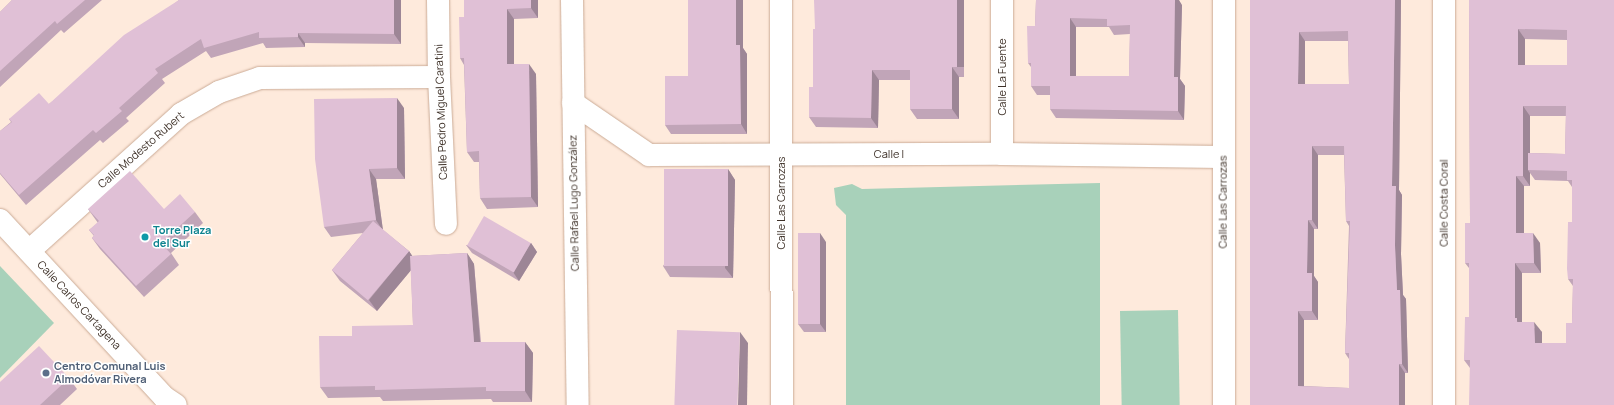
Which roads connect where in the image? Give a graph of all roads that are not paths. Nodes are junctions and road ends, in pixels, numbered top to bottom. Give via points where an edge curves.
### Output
1 (438, 0) edge
2 (572, 0) edge
3 (781, 0) edge
4 (1002, 0) edge
5 (1224, 0) edge
6 (1444, 0) edge
7 (439, 77) junction
8 (573, 103) junction
9 (1002, 154) junction
10 (781, 155) junction
11 (1222, 157) junction
12 (0, 220) edge
13 (446, 224) dead end
14 (28, 250) junction
15 (176, 405) edge
16 (578, 405) edge
17 (782, 405) edge
18 (1224, 405) edge
19 (1444, 405) edge

1 - 7 street, Calle Pedro Miguel Caratini
2 - 8 street, Calle Rafael Lugo González
3 - 10 street, Calle Las Carrozas
4 - 9 street, Calle La Fuente
5 - 11 street, Calle Las Carrozas
6 - 19 street, Calle Costa Coral
7 - 13 street, Calle Pedro Miguel Caratini
7 - 14 street, Calle Modesto Rubert via 260,78 219,92 181,114
8 - 10 street, Calle I via 649,155
8 - 16 street, Calle Rafael Lugo González
9 - 10 street, Calle I
9 - 11 street, Calle I
10 - 17 street, Calle Las Carrozas
11 - 18 street, Calle Las Carrozas
12 - 14 street, Calle Carlos Cartagena
14 - 15 street, Calle Carlos Cartagena via 164,397

